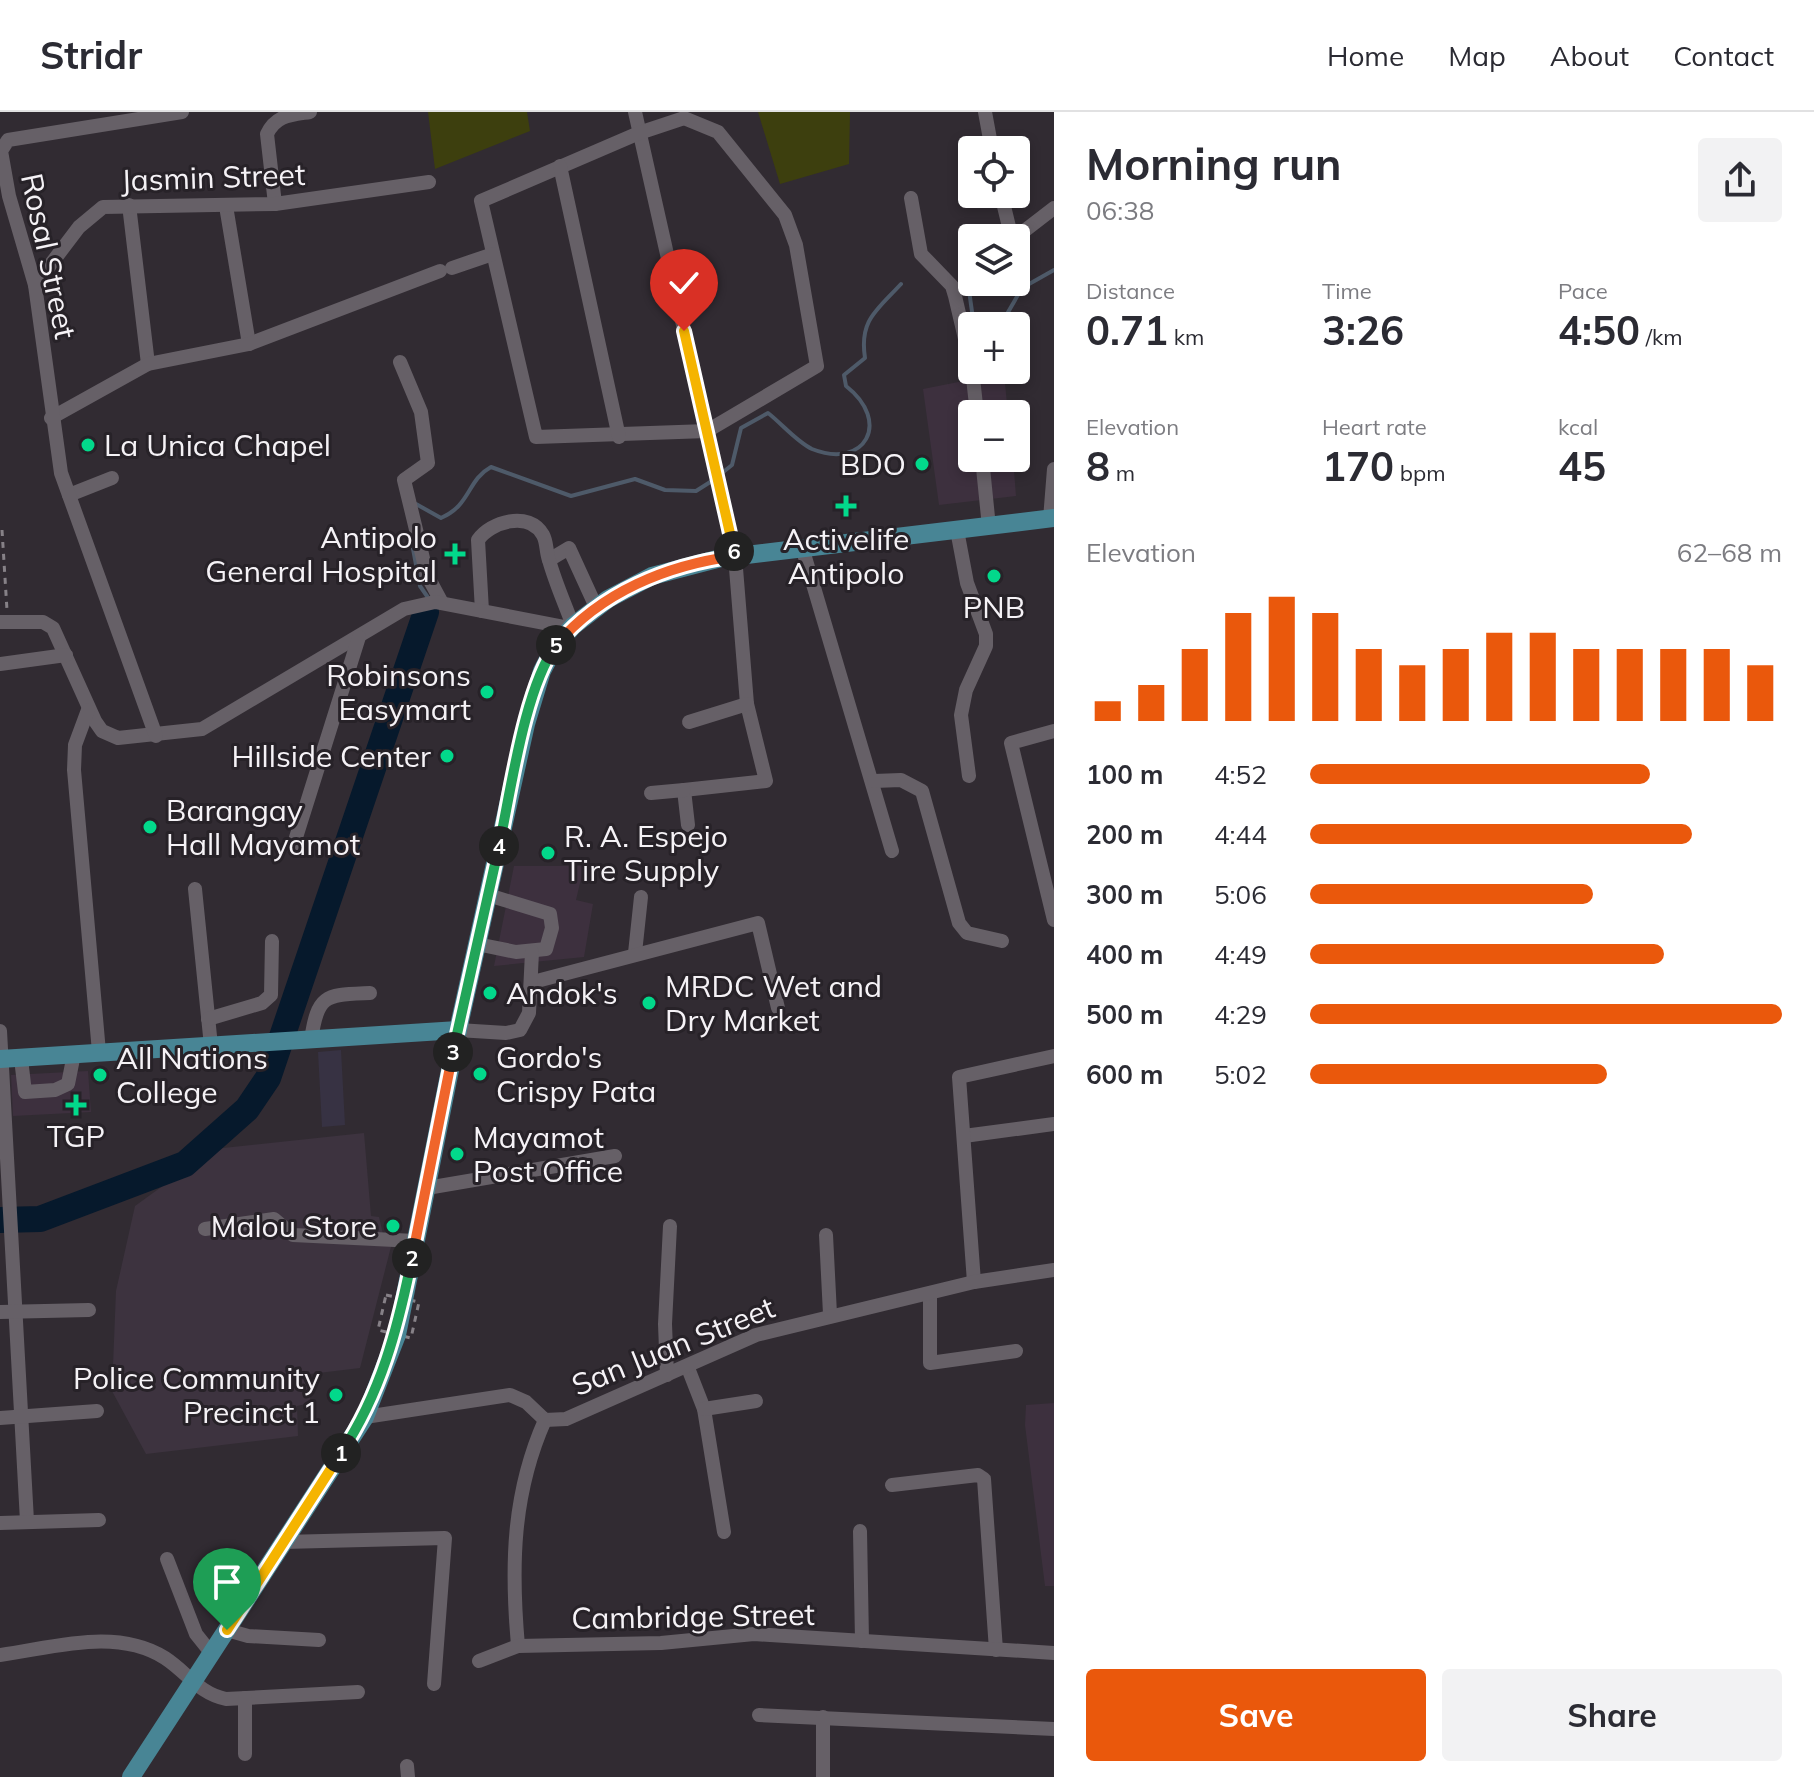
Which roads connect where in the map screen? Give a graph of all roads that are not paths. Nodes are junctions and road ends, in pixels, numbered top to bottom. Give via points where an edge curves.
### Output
1 (182, 112) edge
2 (310, 112) edge
3 (635, 112) edge
4 (985, 112) edge
5 (100, 118) edge
6 (639, 133) junction
7 (989, 136) edge
8 (560, 166) junction
9 (429, 182) dead end
10 (911, 198) dead end
11 (275, 204) junction
12 (129, 205) junction
13 (226, 206) junction
14 (1004, 208) edge
15 (1054, 208) edge
16 (493, 254) junction
17 (35, 285) junction
18 (249, 344) junction
19 (400, 362) dead end
20 (148, 364) junction
21 (975, 400) edge
22 (51, 418) junction
23 (707, 431) junction
24 (619, 437) junction
25 (1054, 469) edge
26 (983, 472) edge
27 (112, 478) dead end
28 (69, 495) junction
29 (1052, 518) edge
30 (989, 527) junction
31 (957, 530) junction
32 (802, 547) junction
33 (735, 556) junction
34 (549, 560) junction
35 (438, 603) junction
36 (596, 607) junction
37 (482, 611) junction
38 (4, 622) edge
39 (572, 627) junction
40 (359, 637) junction
41 (66, 655) junction
42 (0, 664) edge
43 (747, 704) junction
44 (88, 710) junction
45 (689, 722) dead end
46 (1054, 731) edge
47 (156, 736) junction
48 (969, 776) dead end
49 (874, 781) junction
50 (684, 790) junction
51 (651, 793) dead end
52 (688, 825) dead end
53 (293, 847) dead end
54 (892, 851) dead end
55 (195, 889) dead end
56 (488, 895) junction
57 (641, 897) dead end
58 (1054, 920) edge
59 (272, 941) dead end
60 (1002, 941) dead end
61 (477, 944) junction
62 (532, 952) junction
63 (635, 953) junction
64 (533, 982) junction
65 (370, 993) dead end
66 (778, 1008) dead end
67 (208, 1019) junction
68 (458, 1030) junction
69 (0, 1031) edge
70 (303, 1041) junction
71 (211, 1046) junction
72 (99, 1052) junction
73 (74, 1054) junction
74 (1054, 1056) edge
75 (8, 1059) edge
76 (25, 1092) junction
77 (4, 1093) junction
78 (1054, 1124) edge
79 (964, 1136) junction
80 (615, 1156) dead end
81 (3, 1166) edge
82 (427, 1188) junction
83 (670, 1226) dead end
84 (205, 1229) dead end
85 (826, 1235) dead end
86 (415, 1241) junction
87 (1054, 1270) edge
88 (974, 1282) junction
89 (930, 1294) junction
90 (89, 1310) dead end
91 (8, 1312) edge
92 (830, 1314) junction
93 (1016, 1351) dead end
94 (688, 1368) junction
95 (667, 1375) junction
96 (756, 1401) dead end
97 (704, 1409) junction
98 (97, 1411) dead end
99 (22, 1416) junction
100 (365, 1417) junction
101 (0, 1418) edge
102 (545, 1420) junction
103 (892, 1485) dead end
104 (99, 1520) dead end
105 (27, 1521) junction
106 (0, 1523) edge
107 (860, 1531) dead end
108 (724, 1532) dead end
109 (283, 1542) junction
110 (167, 1559) dead end
111 (227, 1630) junction
112 (319, 1640) dead end
113 (862, 1641) junction
114 (518, 1646) junction
115 (996, 1650) junction
116 (1054, 1653) edge
117 (212, 1654) junction
118 (0, 1655) edge
119 (479, 1661) dead end
120 (192, 1684) junction
121 (434, 1684) dead end
122 (358, 1692) dead end
123 (245, 1698) junction
124 (759, 1715) dead end
125 (823, 1717) junction
126 (1054, 1729) edge
127 (245, 1754) dead end
128 (131, 1777) edge
129 (823, 1777) edge

1 - 5 street, Rosal Street
2 - 11 street via 283,116 267,134
3 - 6 street
4 - 7 street
5 - 17 street, Rosal Street via 3,144 9,196
6 - 8 street
6 - 23 street
6 - 23 street via 684,118 718,132 785,215 796,245 817,366
8 - 16 street via 481,201
8 - 24 street
9 - 11 street, Jasmin Street
10 - 21 street via 921,254 952,286
11 - 13 street, Jasmin Street
12 - 13 street, Jasmin Street
12 - 17 street, Jasmin Street via 103,207 88,216
12 - 20 street
13 - 18 street
14 - 15 street via 1011,235 1019,235
16 - 18 street
16 - 24 street via 536,437
17 - 22 street, Rosal Street
18 - 20 street
19 - 35 street via 421,412 428,463 404,480
20 - 22 street
22 - 28 street, Rosal Street
23 - 24 street
23 - 33 street
25 - 29 street
26 - 30 street
27 - 28 street
28 - 47 street, Rosal Street
29 - 30 main road
30 - 31 main road
31 - 32 main road
31 - 48 street via 967,583 986,634 961,715
32 - 33 main road
32 - 49 street
33 - 36 main road via 652,576
33 - 43 street
34 - 36 street via 569,548
34 - 37 street via 538,529 515,520 484,531 478,540
34 - 39 street
35 - 37 street
35 - 40 street via 404,609
36 - 39 main road
37 - 39 street
38 - 41 street via 49,624
39 - 56 main road via 542,671
40 - 47 street via 202,729
40 - 53 street
41 - 42 street
41 - 44 street
43 - 45 street
43 - 50 street via 766,781
44 - 47 street via 110,736
44 - 72 street via 75,745 74,770
46 - 58 street via 1011,743
49 - 54 street
49 - 60 street via 901,780 922,791 959,923 967,933
50 - 51 street
50 - 52 street
55 - 67 street
56 - 61 main road
56 - 62 street via 550,914 546,949
57 - 63 street
59 - 67 street via 271,995 262,1003
61 - 62 street
61 - 68 main road
62 - 64 street
63 - 64 street
63 - 66 street via 758,923
64 - 68 street via 529,1013 520,1030
65 - 70 street via 330,995 321,1002
67 - 71 street
68 - 70 main road
68 - 82 main road
69 - 75 street
70 - 71 main road
71 - 72 main road
72 - 73 main road
73 - 75 main road
73 - 76 street via 65,1087
74 - 79 street via 959,1077
75 - 76 street
75 - 77 street
76 - 77 street
77 - 81 street
78 - 79 street
79 - 88 street
80 - 82 street
81 - 91 street via 10,1234
82 - 86 main road
83 - 95 street
84 - 86 street via 274,1219 293,1235
85 - 92 street
86 - 100 main road via 397,1335
87 - 88 street, San Juan Street
88 - 89 street, San Juan Street
89 - 92 street, San Juan Street
89 - 93 street via 930,1363
90 - 91 street
91 - 99 street
92 - 94 street, San Juan Street via 756,1335
94 - 95 street, San Juan Street
94 - 97 street
95 - 102 street, San Juan Street via 566,1419
96 - 97 street
97 - 108 street
98 - 99 street
99 - 101 street
99 - 105 street
100 - 102 street, San Juan Street via 510,1395
100 - 109 main road
102 - 114 street via 514,1530
103 - 115 street via 982,1476
104 - 105 street
105 - 106 street
107 - 113 street
109 - 111 main road
109 - 121 street via 445,1538
110 - 117 street via 196,1634
111 - 112 street
111 - 117 main road
113 - 114 street, Cambridge Street via 754,1634 661,1643
113 - 115 street, Cambridge Street
114 - 119 street, Cambridge Street
115 - 116 street, Cambridge Street
117 - 120 main road
118 - 120 street via 108,1640 137,1644 167,1659
120 - 123 street via 209,1696
120 - 128 main road
122 - 123 street
123 - 127 street
124 - 125 street
125 - 126 street
125 - 129 street

